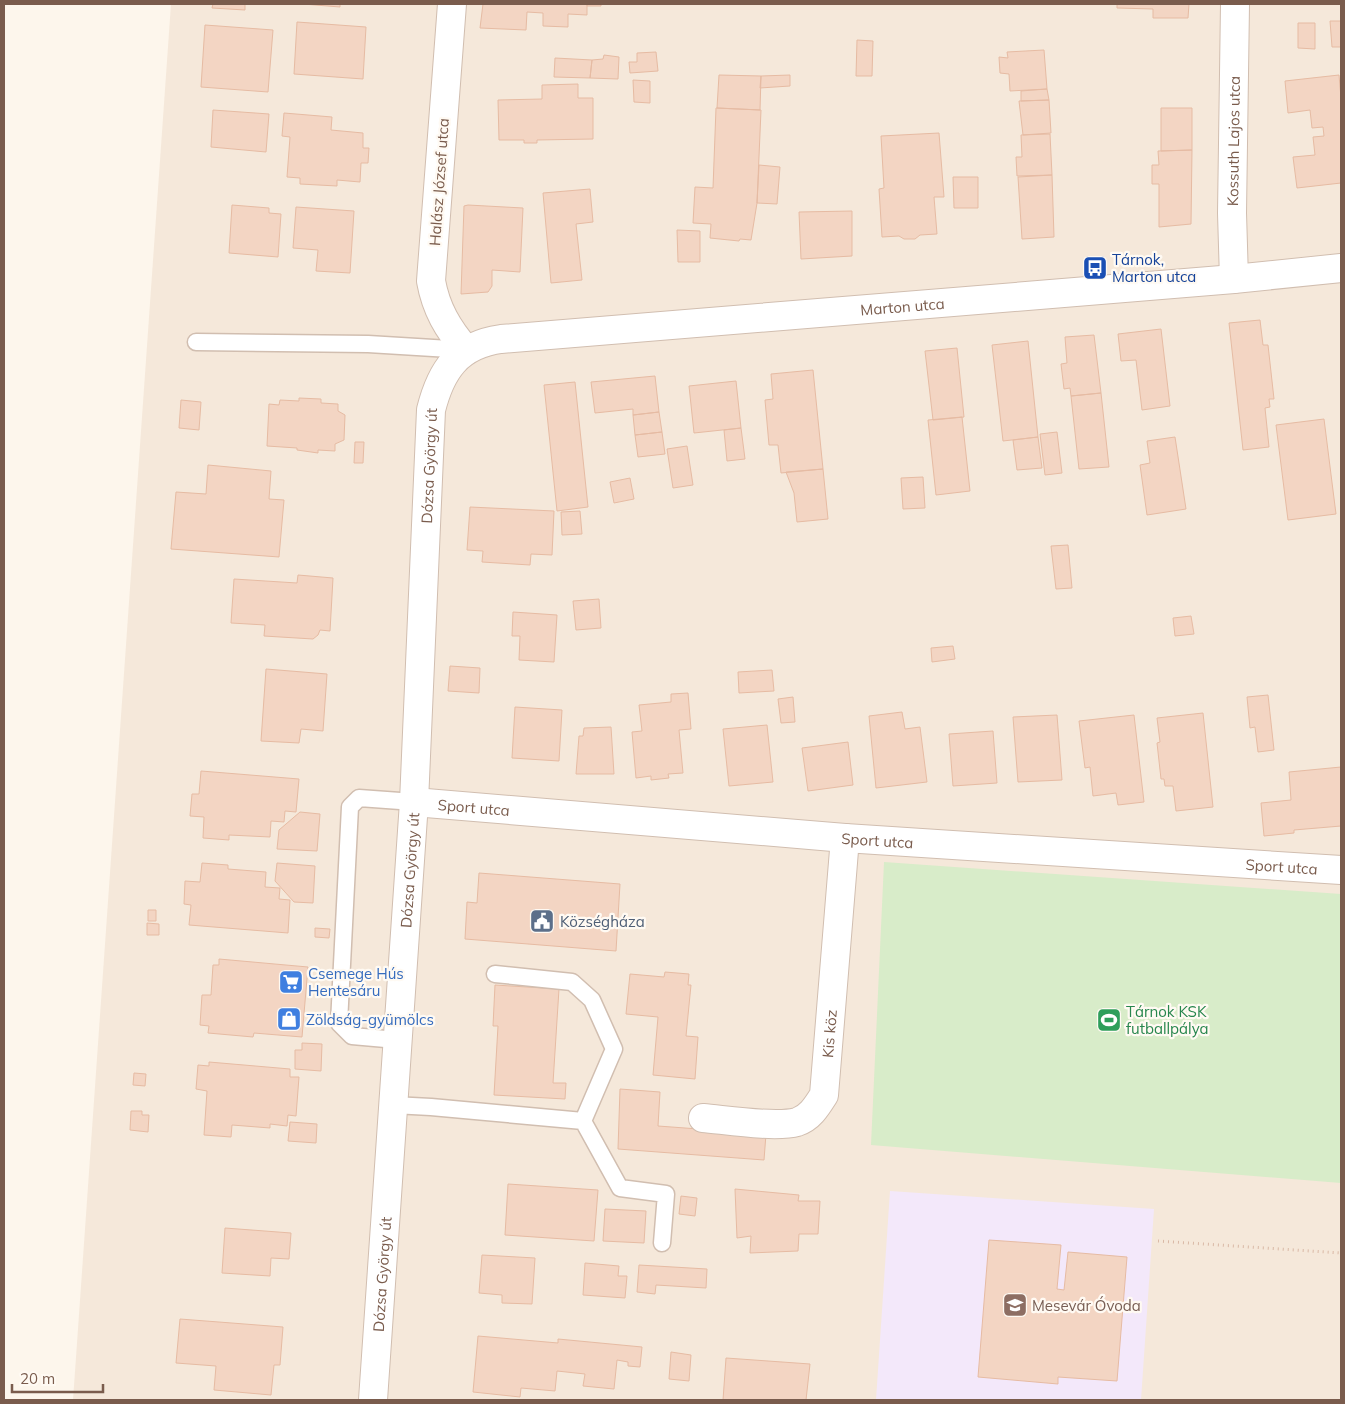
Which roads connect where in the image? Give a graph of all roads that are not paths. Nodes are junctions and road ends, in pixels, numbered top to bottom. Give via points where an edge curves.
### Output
1 (452, 4) edge
2 (1235, 4) edge
3 (1341, 268) edge
4 (1234, 279) junction
5 (196, 342) dead end
6 (466, 350) junction
7 (414, 802) junction
8 (845, 838) junction
9 (1341, 870) edge
10 (495, 974) dead end
11 (398, 1040) junction
12 (393, 1105) junction
13 (703, 1118) dead end
14 (583, 1121) junction
15 (662, 1243) dead end
16 (373, 1400) edge

1 - 6 street, Halász József utca via 431,282 443,318
2 - 4 street, Kossuth Lajos utca
3 - 4 street, Marton utca
4 - 6 street, Marton utca via 501,339 484,341
5 - 6 lane via 368,344
6 - 7 street, Dózsa György út via 448,368 437,388 431,410
7 - 8 street, Sport utca
7 - 11 street, Dózsa György út
7 - 11 lane via 359,798 350,807 339,1023 352,1036
8 - 9 street, Sport utca
8 - 13 street, Kis köz via 824,1095 813,1112 798,1122 778,1124
10 - 14 lane via 572,982 592,1000 614,1049
11 - 12 street, Dózsa György út
12 - 14 lane
12 - 16 street, Dózsa György út
14 - 15 lane via 620,1188 666,1194

